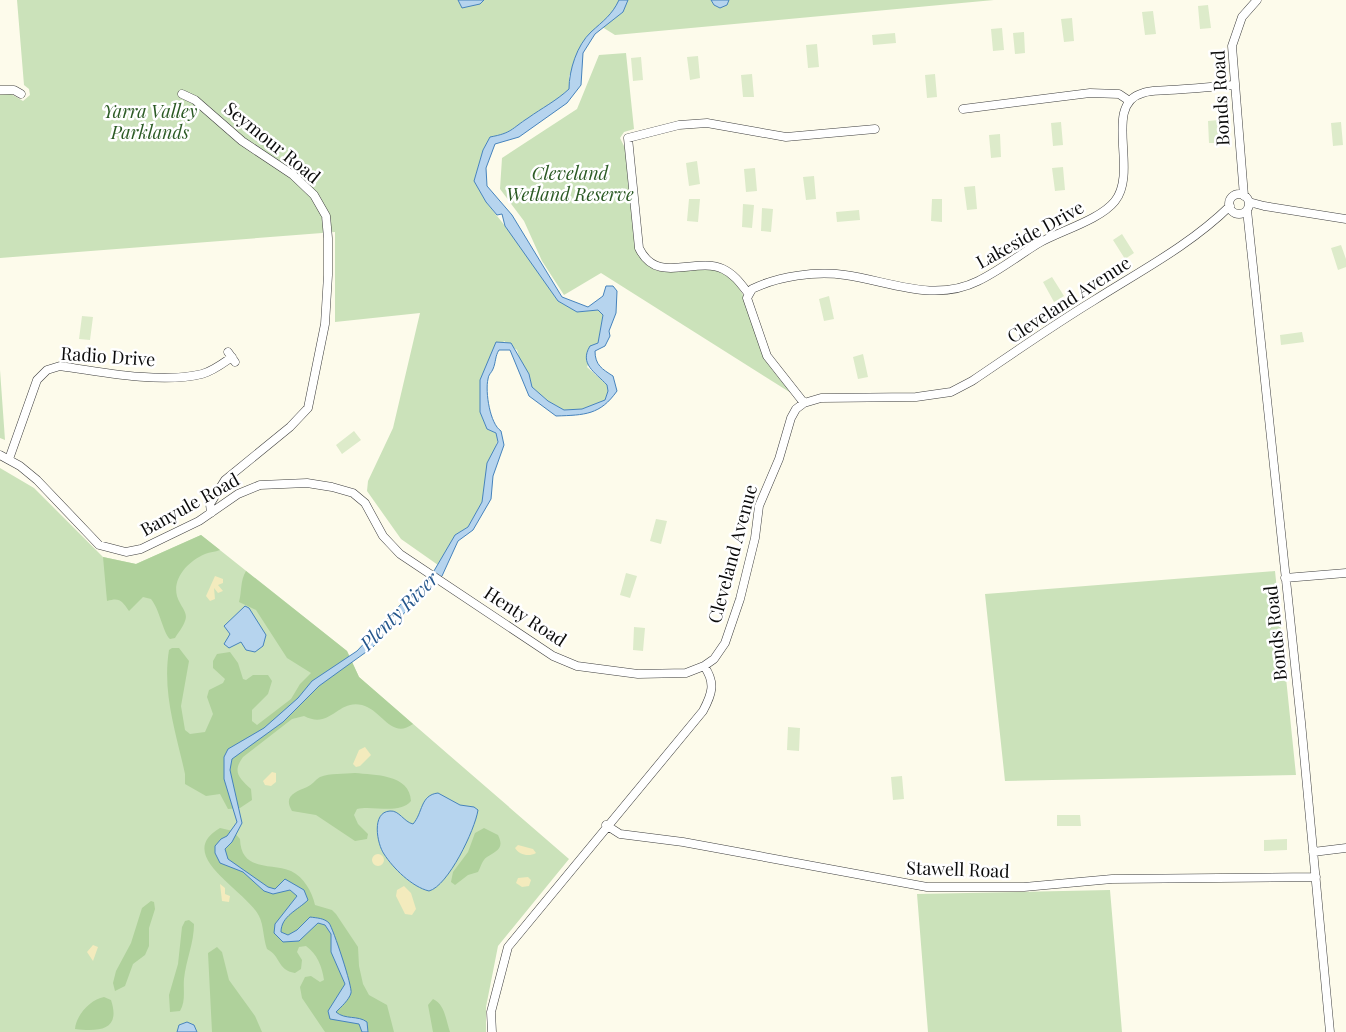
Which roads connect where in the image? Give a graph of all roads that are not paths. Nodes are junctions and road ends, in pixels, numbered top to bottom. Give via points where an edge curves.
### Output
1 (1257, 0) edge
2 (1234, 85) junction
3 (0, 90) edge
4 (21, 94) dead end
5 (182, 94) dead end
6 (1128, 100) junction
7 (964, 108) dead end
8 (875, 129) dead end
9 (1241, 205) junction
10 (1346, 219) edge
11 (748, 293) junction
12 (232, 357) dead end
13 (804, 403) junction
14 (0, 455) edge
15 (9, 459) junction
16 (211, 513) junction
17 (1346, 573) edge
18 (1285, 578) junction
19 (450, 585) joint
20 (704, 666) junction
21 (606, 825) junction
22 (1346, 848) edge
23 (1313, 852) junction
24 (1316, 877) junction
25 (492, 1032) edge
26 (1330, 1032) edge

1 - 2 street, Bonds Road via 1242,17 1234,37
2 - 6 street via 1143,93
2 - 9 street, Bonds Road
3 - 4 street via 9,89
5 - 16 street, Seymour Road via 195,100 242,141 293,175 314,196 326,216 327,230 325,324 308,408 290,427 225,480 210,504
6 - 7 street via 1119,94 1090,93
6 - 11 street, Lakeside Drive via 1122,124 1125,183 1114,203 1101,213 1041,242 977,282 951,289 924,291 843,275 810,275 774,281 752,288
8 - 11 street via 786,137 707,123 679,125 628,138 639,248 643,256 654,264 672,269 707,265 722,269
9 - 10 street
9 - 13 street, Cleveland Avenue via 1185,245 951,392 916,397 821,398
9 - 18 street, Bonds Road via 1248,231
11 - 13 street via 762,346 780,375
12 - 15 street, Radio Drive via 202,374 186,376 149,376 60,366 47,370 37,380
13 - 20 street, Cleveland Avenue via 791,418 779,459 759,506 746,580 725,643 714,659
14 - 15 street, Banyule Road
15 - 16 street, Banyule Road via 37,480 91,539 103,546 126,552 141,549
16 - 19 street, Banyule Road via 238,494 260,485 298,483 353,493 365,503 383,536 400,554
17 - 18 street
18 - 23 street, Bonds Road
19 - 20 street, Henty Road via 554,656 577,666 638,674 686,672
20 - 21 street via 713,686 703,711
21 - 24 street, Stawell Road via 620,834 683,842 927,887 1024,887 1112,879
21 - 25 street via 508,947 491,1012
22 - 23 street
23 - 24 street, Bonds Road
24 - 26 street, Bonds Road

